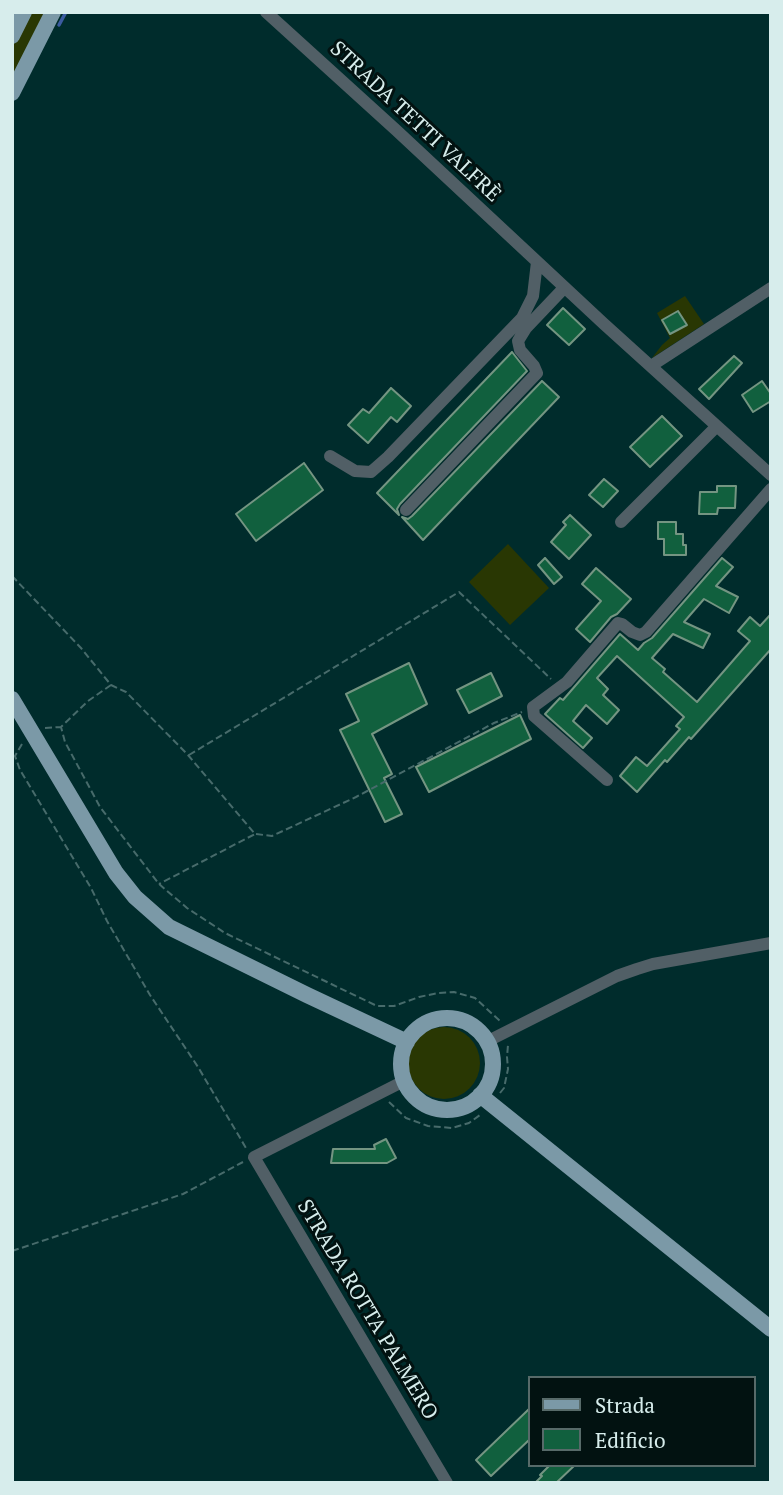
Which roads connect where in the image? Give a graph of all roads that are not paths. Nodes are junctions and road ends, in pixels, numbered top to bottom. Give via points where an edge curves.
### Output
1 (24, 12) edge
2 (53, 12) edge
3 (266, 12) edge
4 (12, 36) edge
5 (12, 93) edge
6 (537, 262) junction
7 (564, 288) junction
8 (771, 288) edge
9 (651, 366) junction
10 (717, 426) junction
11 (330, 456) dead end
12 (771, 475) edge
13 (771, 489) edge
14 (407, 510) dead end
15 (621, 522) dead end
16 (12, 699) edge
17 (607, 780) dead end
18 (771, 943) edge
19 (407, 1042) junction
20 (486, 1042) junction
21 (404, 1081) junction
22 (487, 1100) junction
23 (771, 1329) edge
24 (447, 1483) edge

1 - 4 main road
2 - 5 main road
3 - 6 street, STRADA TETTI VALFRÈ
6 - 7 street, STRADA TETTI VALFRÈ
6 - 11 street via 533,296 522,318 388,457 371,472 355,471
7 - 9 street, STRADA TETTI VALFRÈ
7 - 14 street via 518,341 537,373
8 - 9 street
9 - 10 street, STRADA TETTI VALFRÈ
10 - 12 street, STRADA TETTI VALFRÈ
10 - 15 street
13 - 17 street via 646,632 640,635 618,623 568,682 533,707 534,716
16 - 19 main road via 116,873 169,927
18 - 20 street via 637,969 510,1035
19 - 20 main road via 421,1026 450,1018 469,1024
19 - 21 main road via 401,1061
20 - 22 main road via 492,1057
21 - 22 main road via 416,1098 433,1108 454,1109
21 - 24 street, STRADA ROTTA PALMERO via 253,1157
22 - 23 main road

